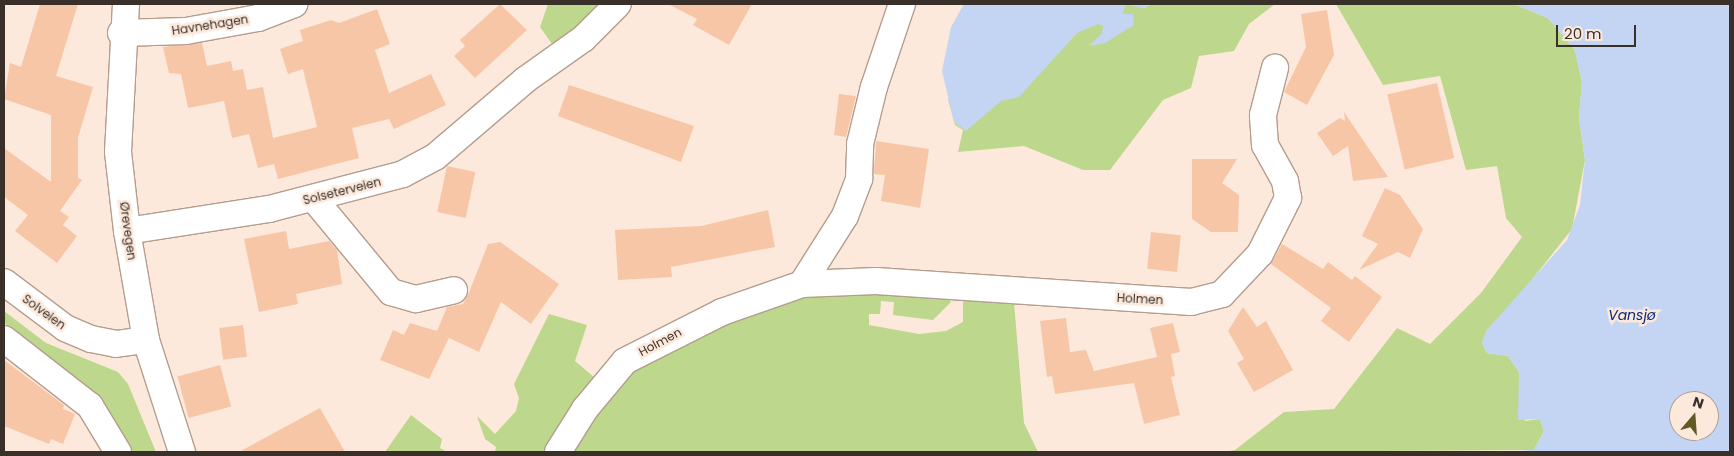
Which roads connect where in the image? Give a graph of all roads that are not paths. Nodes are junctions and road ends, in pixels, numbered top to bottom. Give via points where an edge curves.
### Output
1 (126, 4) edge
2 (294, 4) edge
3 (618, 4) edge
4 (902, 4) edge
5 (121, 33) junction
6 (1275, 68) dead end
7 (314, 198) junction
8 (127, 232) junction
9 (4, 282) edge
10 (802, 284) junction
11 (454, 290) dead end
12 (4, 339) edge
13 (146, 340) junction
14 (118, 452) edge
15 (182, 452) edge
16 (558, 452) edge

1 - 5 street, Ørevegen
2 - 5 street, Havnehagen via 258,18 186,32
3 - 7 street, Solseterveien via 583,39 525,80 435,157 376,185
4 - 10 street via 874,87 860,144 859,179 845,216
5 - 8 street, Ørevegen via 118,152
6 - 10 street, Holmen via 1263,115 1265,145 1286,181 1288,198 1260,254 1222,294 1191,302 876,281
7 - 8 street, Solseterveien
7 - 11 street via 391,292 416,299
8 - 13 street, Ørevegen
9 - 13 street, Solveien via 65,328 91,339 116,344
10 - 16 street, Holmen via 722,312 625,361 585,409
12 - 14 street via 90,406
13 - 15 street, Ørevegen

